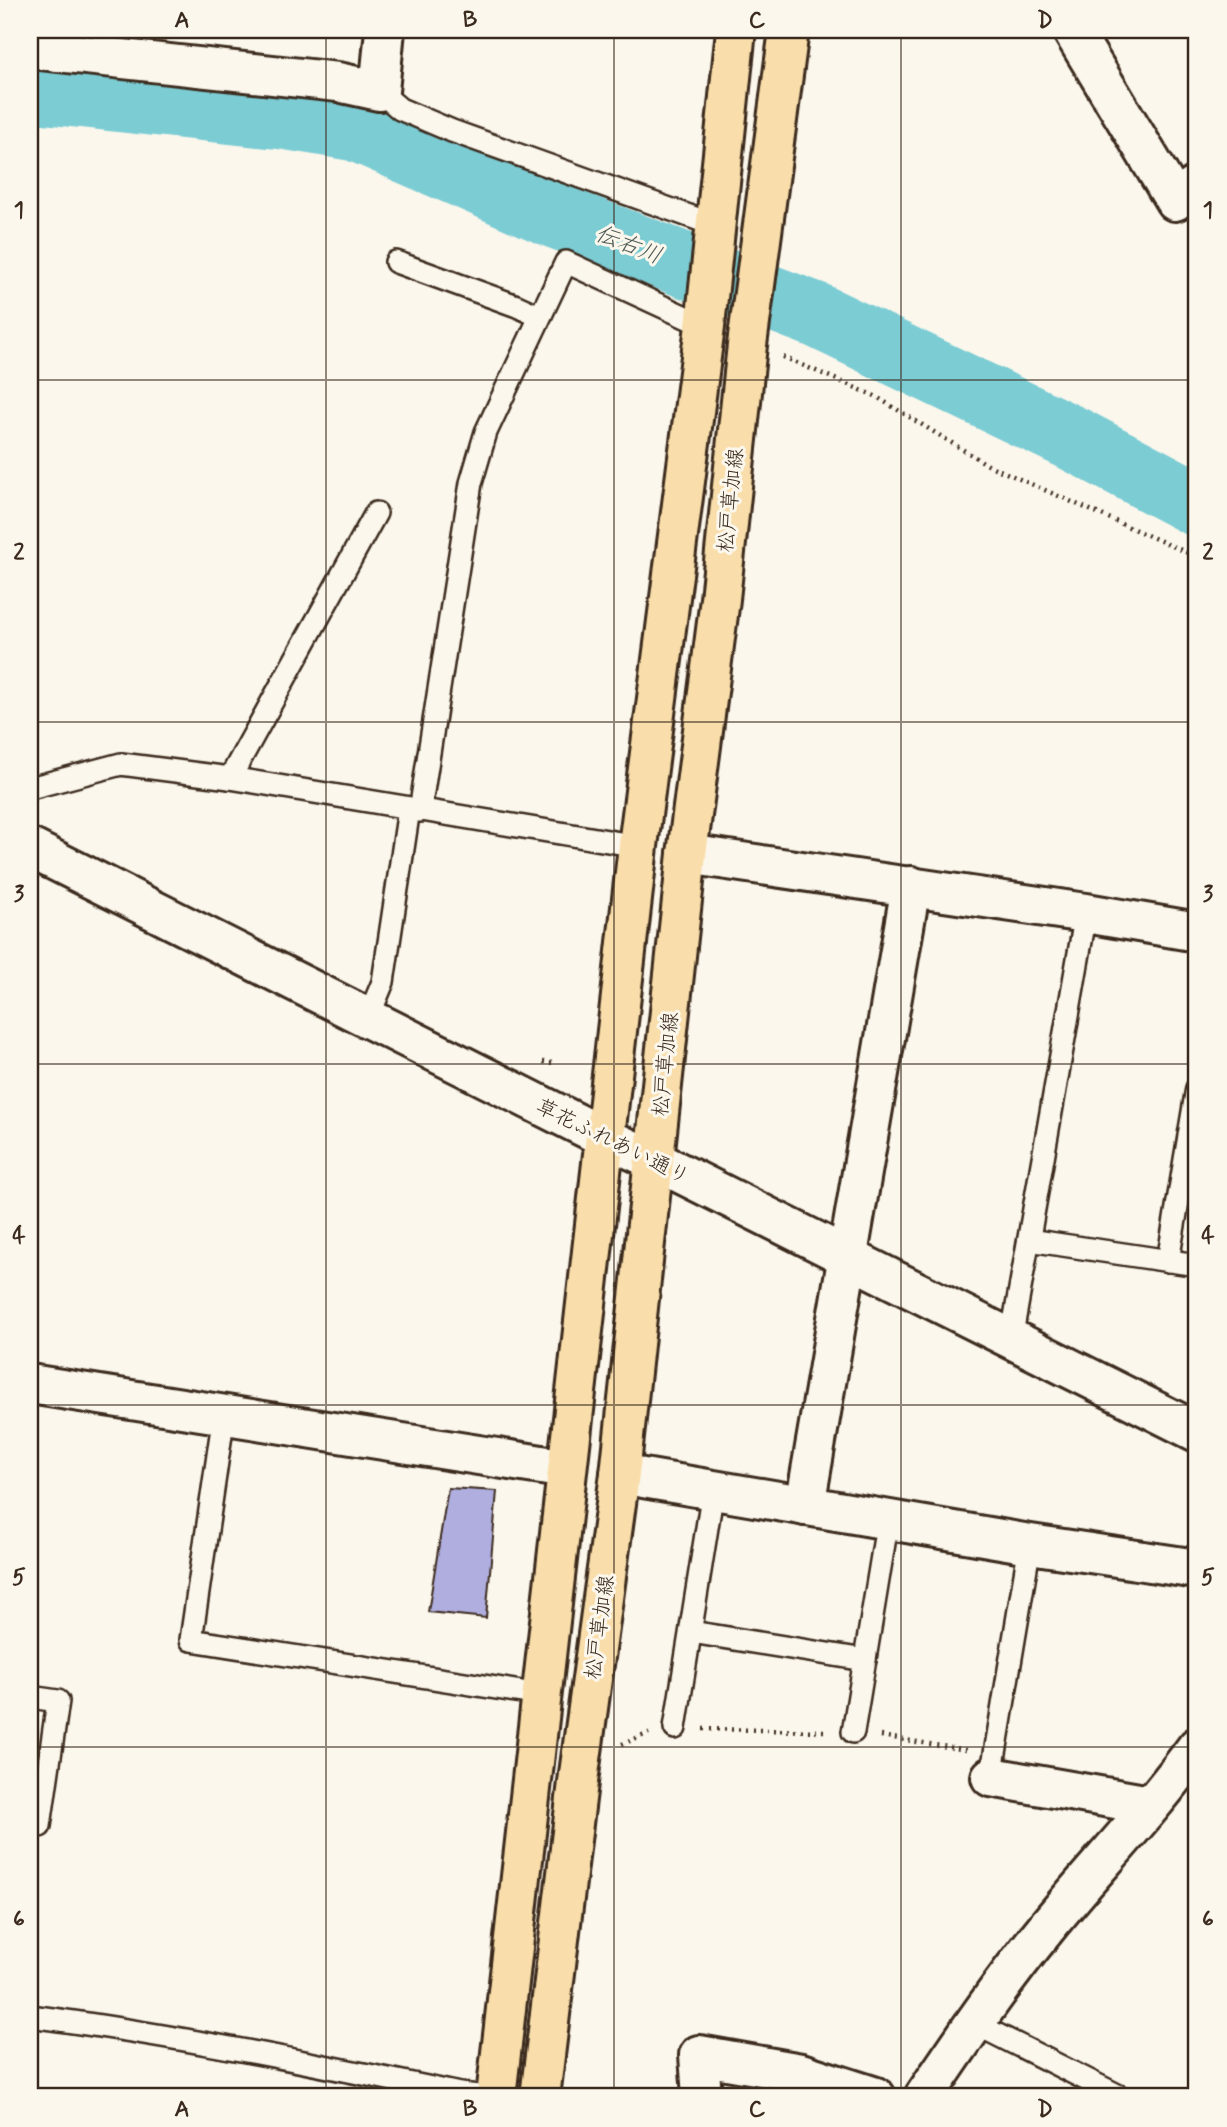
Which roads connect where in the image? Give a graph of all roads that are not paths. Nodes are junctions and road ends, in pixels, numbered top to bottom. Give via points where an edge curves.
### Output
1 (385, 30) edge
2 (736, 30) edge
3 (789, 30) edge
4 (1072, 30) edge
5 (30, 49) edge
6 (379, 91) junction
7 (1197, 185) edge
8 (717, 226) junction
9 (396, 262) dead end
10 (539, 316) junction
11 (705, 326) junction
12 (376, 513) dead end
13 (230, 778) junction
14 (30, 788) edge
15 (415, 810) junction
16 (638, 846) junction
17 (30, 848) edge
18 (687, 854) junction
19 (911, 886) junction
20 (1086, 913) junction
21 (1197, 932) edge
22 (368, 1018) junction
23 (1197, 1088) edge
24 (606, 1139) junction
25 (654, 1160) junction
26 (1029, 1240) junction
27 (847, 1256) junction
28 (1168, 1261) junction
29 (1197, 1265) edge
30 (1011, 1340) junction
31 (30, 1384) edge
32 (224, 1415) junction
33 (1197, 1432) edge
34 (567, 1469) junction
35 (620, 1474) junction
36 (713, 1490) junction
37 (806, 1506) junction
38 (888, 1519) junction
39 (1030, 1544) junction
40 (1197, 1569) edge
41 (691, 1632) junction
42 (865, 1660) junction
43 (541, 1695) junction
44 (30, 1697) edge
45 (675, 1728) road end
46 (853, 1732) road end
47 (1197, 1747) edge
48 (992, 1765) joint
49 (1150, 1805) junction
50 (30, 1825) edge
51 (30, 2016) edge
52 (974, 2023) junction
53 (489, 2097) edge
54 (496, 2097) edge
55 (540, 2097) edge
56 (702, 2097) edge
57 (876, 2097) edge
58 (924, 2097) edge
59 (1121, 2097) edge

1 - 6 street
2 - 8 main road
3 - 18 main road, 松戸草加線 via 762,236 761,350 720,599
4 - 7 street via 1175,201
5 - 6 street via 338,82
6 - 8 lane via 400,109 452,131
8 - 11 main road
9 - 10 lane
10 - 11 lane via 566,262
10 - 15 lane via 486,432 471,483
11 - 16 main road
12 - 13 lane
13 - 14 lane via 121,764
13 - 15 lane
15 - 16 lane
15 - 22 lane via 383,982
16 - 24 main road
17 - 22 street, 草花ふれあい通り
18 - 19 street
18 - 25 main road, 松戸草加線
19 - 20 street
19 - 27 street
20 - 21 street
20 - 26 lane
22 - 24 street, 草花ふれあい通り
23 - 28 lane
24 - 25 street, 草花ふれあい通り
24 - 34 main road
25 - 27 street, 草花ふれあい通り
25 - 35 main road, 松戸草加線
26 - 28 lane
26 - 30 lane
27 - 30 street, 草花ふれあい通り
27 - 37 street
28 - 29 lane
30 - 33 street, 草花ふれあい通り
31 - 32 street
32 - 34 street
32 - 43 lane via 191,1640
34 - 43 main road
35 - 36 street
35 - 55 main road, 松戸草加線
36 - 37 street
36 - 41 lane
37 - 38 street
38 - 39 street
38 - 42 lane
39 - 40 street
39 - 48 lane
41 - 42 lane
41 - 45 lane
42 - 46 lane
43 - 54 main road
44 - 50 lane via 58,1701 40,1826
47 - 49 street
48 - 49 street
49 - 52 street via 1044,1930
51 - 53 lane via 277,2055
52 - 58 street
52 - 59 lane
56 - 57 street via 699,2055 801,2073

